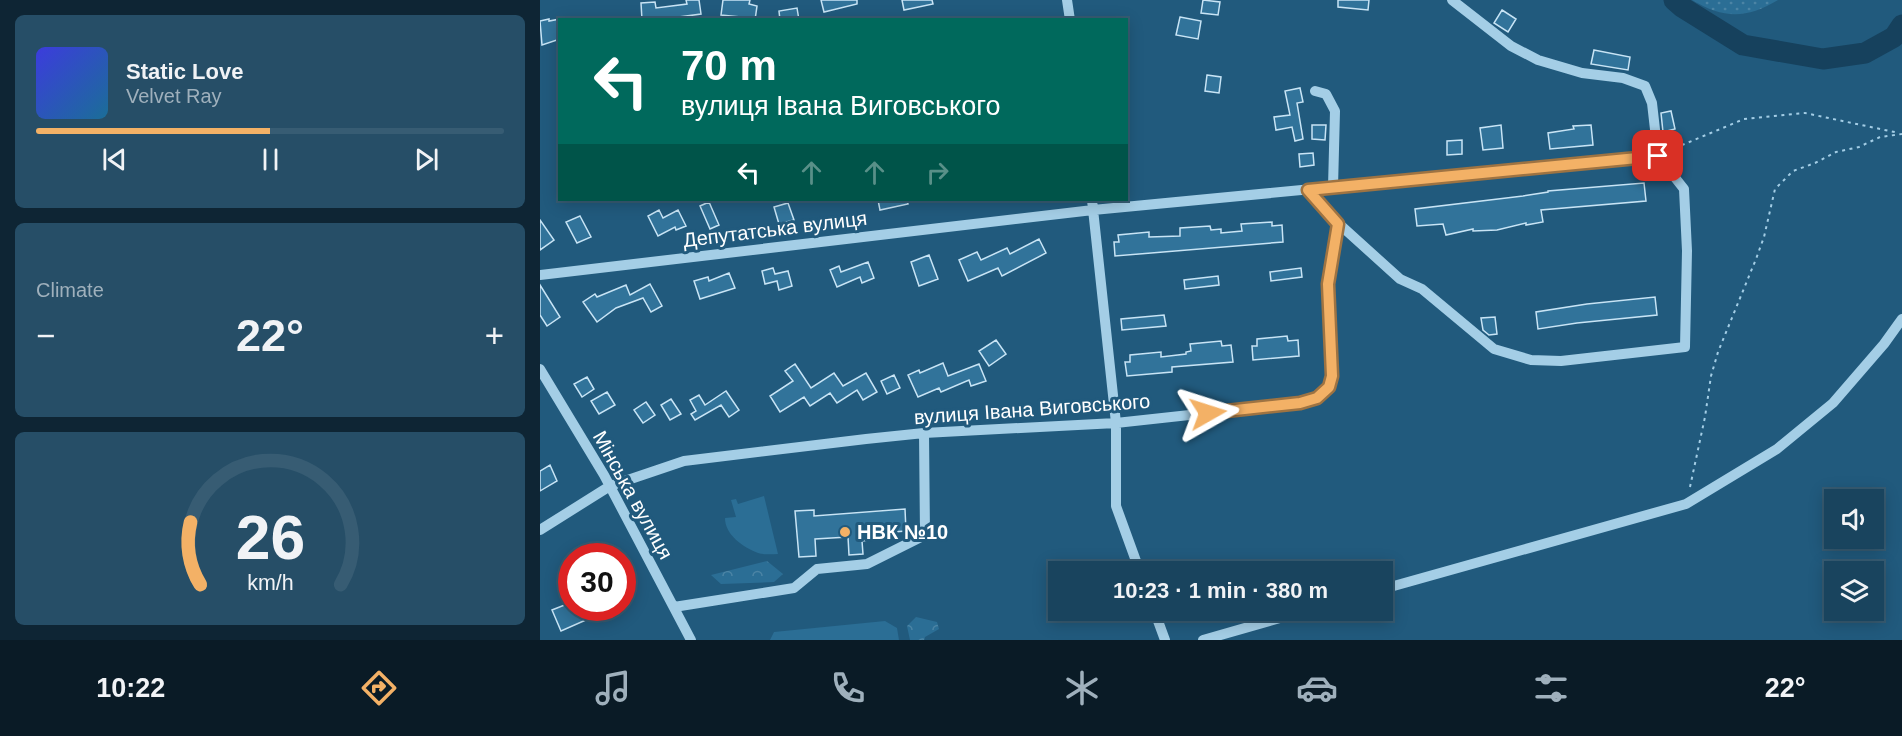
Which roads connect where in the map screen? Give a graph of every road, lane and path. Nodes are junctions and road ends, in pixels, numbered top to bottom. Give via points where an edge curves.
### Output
1 (1067, 0) edge
2 (1452, 0) edge
3 (1070, 18) edge
4 (1316, 91) dead end
5 (1902, 134) edge
6 (1658, 156) junction
7 (1334, 187) junction
8 (1308, 190) junction
9 (1092, 205) edge
10 (1338, 224) junction
11 (540, 275) edge
12 (1902, 319) edge
13 (540, 369) edge
14 (1116, 423) junction
15 (924, 433) junction
16 (610, 486) junction
17 (1686, 504) junction
18 (540, 530) edge
19 (1136, 561) edge
20 (1393, 586) edge
21 (674, 607) junction
22 (1158, 621) edge
23 (1270, 621) edge
24 (691, 640) edge
25 (1165, 640) edge
26 (1203, 640) edge

1 - 3 street
2 - 6 street via 1511,46 1538,60 1645,86 1652,103
4 - 7 street via 1326,94 1335,111
5 - 6 path via 1805,113 1744,119
5 - 17 path via 1836,152 1793,171 1775,189 1764,237 1711,376
6 - 7 street, Депутатська вулиця
6 - 10 street via 1684,189 1684,346 1560,361 1531,360 1494,349 1422,289 1401,279
7 - 8 street, Депутатська вулиця
8 - 9 street, Депутатська вулиця
8 - 10 street
9 - 11 street, Депутатська вулиця
9 - 14 street
10 - 14 street, вулиця Івана Виговського via 1328,284 1332,376 1329,387 1317,398
12 - 17 street via 1833,402 1777,449
13 - 16 street, Мінська вулиця
14 - 15 street, вулиця Івана Виговського
14 - 19 street via 1116,506
15 - 16 street, вулиця Івана Виговського via 684,461
15 - 21 street via 925,535 867,564 817,569 794,588
16 - 18 street, вулиця Івана Виговського
16 - 21 street, Мінська вулиця
17 - 20 street
21 - 24 street, Мінська вулиця
22 - 25 street
23 - 26 street

